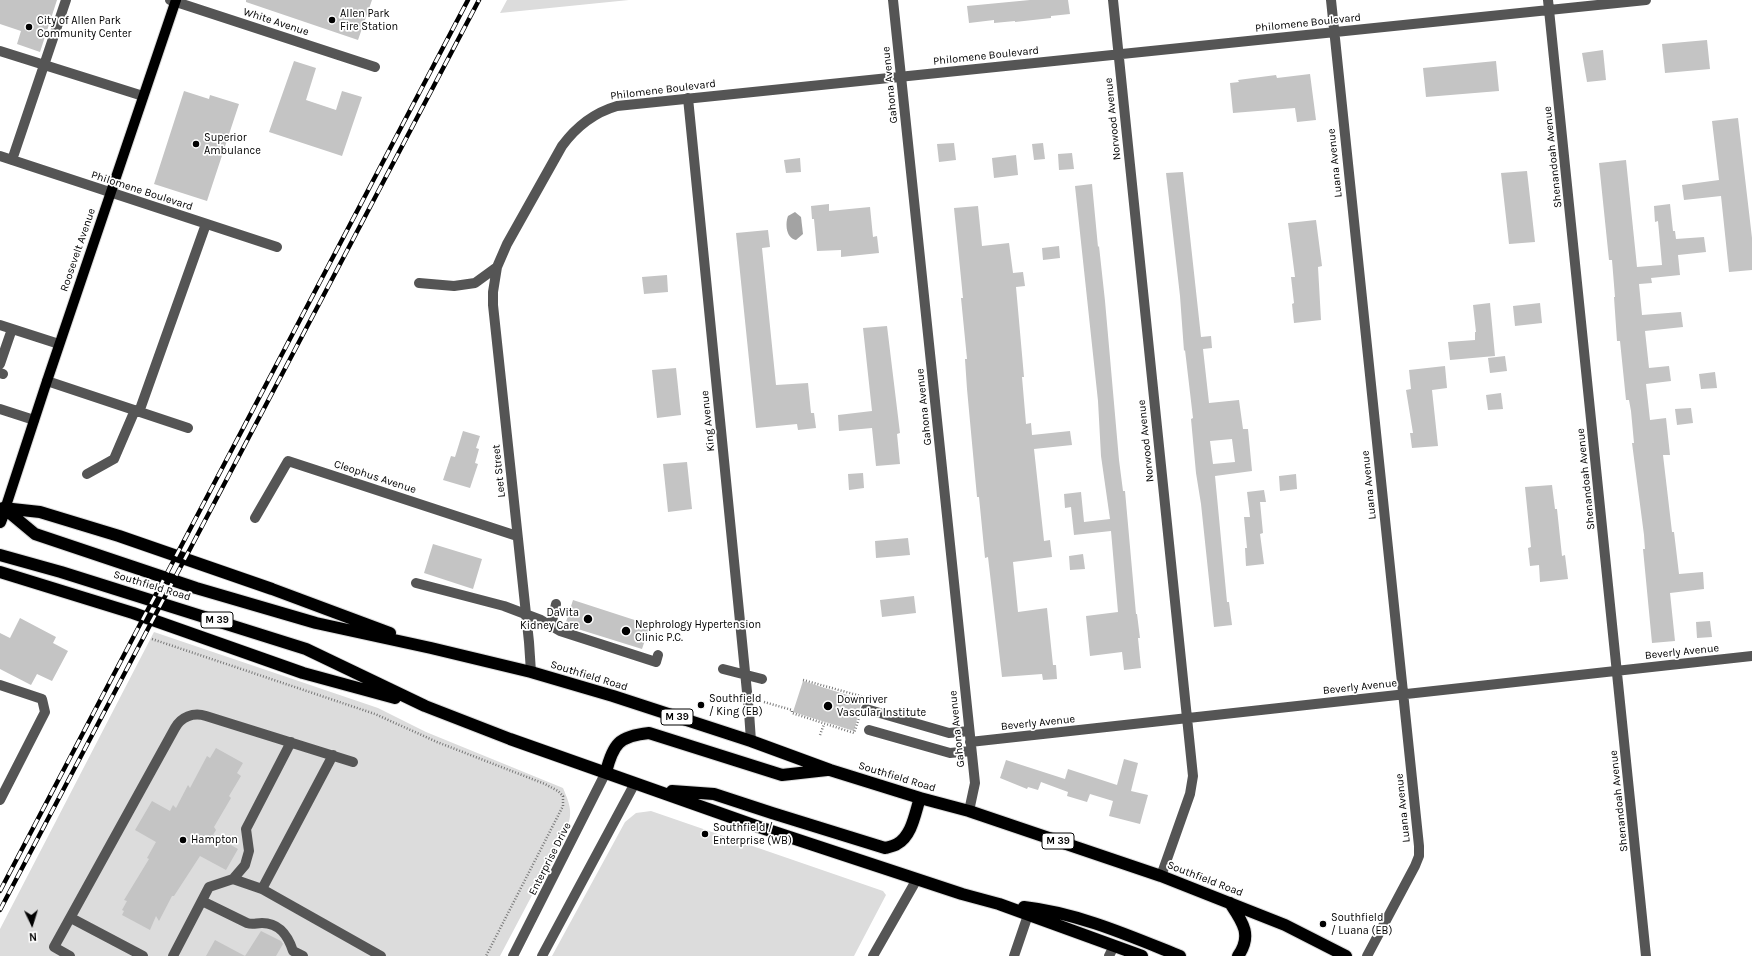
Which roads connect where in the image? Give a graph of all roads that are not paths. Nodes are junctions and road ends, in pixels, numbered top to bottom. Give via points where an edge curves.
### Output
1 (66, 0) edge
2 (894, 0) edge
3 (1113, 0) edge
4 (1331, 0) edge
5 (1646, 0) edge
6 (174, 1) edge
7 (1549, 5) edge
8 (1334, 32) junction
9 (0, 51) edge
10 (1118, 54) junction
11 (44, 64) junction
12 (375, 67) dead end
13 (901, 76) junction
14 (143, 96) junction
15 (688, 98) junction
16 (0, 156) edge
17 (12, 160) junction
18 (110, 192) junction
19 (206, 224) junction
20 (277, 247) dead end
21 (497, 267) junction
22 (419, 283) dead end
23 (0, 325) edge
24 (12, 329) junction
25 (59, 344) junction
26 (0, 364) edge
27 (46, 380) junction
28 (0, 402) edge
29 (0, 408) edge
30 (137, 411) junction
31 (34, 420) junction
32 (188, 428) dead end
33 (87, 474) dead end
34 (3, 508) edge
35 (255, 518) dead end
36 (0, 522) edge
37 (517, 536) junction
38 (0, 555) edge
39 (0, 572) edge
40 (416, 583) dead end
41 (556, 604) dead end
42 (526, 614) junction
43 (551, 626) junction
44 (431, 648) junction
45 (658, 655) dead end
46 (1752, 656) edge
47 (723, 669) dead end
48 (1618, 671) junction
49 (531, 672) junction
50 (745, 674) junction
51 (762, 679) dead end
52 (0, 684) edge
53 (1402, 694) junction
54 (425, 706) junction
55 (863, 708) road end
56 (1187, 718) junction
57 (869, 730) dead end
58 (969, 731) junction
59 (751, 741) junction
60 (291, 742) junction
61 (971, 747) junction
62 (333, 755) junction
63 (353, 762) dead end
64 (830, 770) junction
65 (606, 772) junction
66 (635, 783) junction
67 (657, 790) junction
68 (920, 798) junction
69 (0, 800) edge
70 (969, 811) junction
71 (1161, 876) junction
72 (233, 879) junction
73 (917, 879) junction
74 (262, 889) junction
75 (202, 901) junction
76 (1230, 903) junction
77 (999, 904) junction
78 (1028, 915) junction
79 (71, 918) junction
80 (1112, 951) edge
81 (70, 956) edge
82 (143, 956) edge
83 (173, 956) edge
84 (303, 956) edge
85 (381, 956) edge
86 (513, 956) edge
87 (542, 956) edge
88 (873, 956) edge
89 (1014, 956) edge
90 (1142, 956) edge
91 (1180, 956) edge
92 (1238, 956) edge
93 (1346, 956) edge
94 (1367, 956) edge
95 (1646, 956) edge

1 - 11 street
2 - 13 street, Gahona Avenue
3 - 10 street, Norwood Avenue
4 - 8 street, Luana Avenue
5 - 7 street, Philomene Boulevard
6 - 12 street, White Avenue
6 - 14 main road, Roosevelt Avenue
7 - 8 street, Philomene Boulevard
7 - 48 street, Shenandoah Avenue
8 - 10 street, Philomene Boulevard
8 - 53 street, Luana Avenue
9 - 11 street
10 - 13 street, Philomene Boulevard
10 - 56 street, Norwood Avenue
11 - 14 street
11 - 17 street
13 - 15 street, Philomene Boulevard
13 - 58 street, Gahona Avenue
14 - 18 main road, Roosevelt Avenue
15 - 21 street, Philomene Boulevard via 617,106 597,113 581,124 562,146 507,244
15 - 50 street, King Avenue
16 - 17 street, Philomene Boulevard
17 - 18 street, Philomene Boulevard
18 - 19 street, Philomene Boulevard
18 - 25 main road, Roosevelt Avenue
19 - 20 street, Philomene Boulevard
19 - 30 street
21 - 22 street via 475,283 454,286
21 - 37 street, Leet Street via 493,304
23 - 24 street
24 - 25 street
24 - 26 street
25 - 27 main road, Roosevelt Avenue
27 - 30 street
27 - 31 main road, Roosevelt Avenue
28 - 29 street
29 - 31 street
30 - 32 street
30 - 33 street via 114,459
31 - 34 main road, Roosevelt Avenue
34 - 36 highway
34 - 44 highway, Southfield Road / M 39 via 40,512 119,536
34 - 44 highway, Southfield Road / M 39 via 35,534 196,588 316,623
35 - 37 street, Cleophus Avenue via 288,461
37 - 42 street, Leet Street
38 - 54 highway, Southfield Road / M 39 via 306,649
39 - 54 highway, Southfield Road / M 39 via 133,613 303,673
40 - 42 street
41 - 43 street
42 - 43 street
42 - 49 street, Leet Street
43 - 45 street via 656,662
44 - 49 highway, Southfield Road / M 39
46 - 48 street, Beverly Avenue
47 - 50 street
48 - 53 street, Beverly Avenue
48 - 95 street, Shenandoah Avenue
49 - 59 highway, Southfield Road / M 39
50 - 51 street
50 - 59 street, King Avenue
52 - 69 street via 42,699 45,712
53 - 56 street, Beverly Avenue
53 - 94 street, Luana Avenue via 1419,856
54 - 65 highway, Southfield Road / M 39
55 - 58 street via 949,733
56 - 61 street, Beverly Avenue
56 - 71 street, Norwood Avenue via 1192,787
57 - 61 street, Beverly Avenue via 950,753
58 - 61 street, Gahona Avenue
59 - 64 highway, Southfield Road / M 39
60 - 62 street
60 - 72 street via 246,829 249,851 245,865
60 - 79 street via 200,714 189,715 175,728
61 - 70 street, Gahona Avenue via 975,783
62 - 63 street
62 - 74 street
64 - 65 highway via 782,775 649,733 623,738 614,747
64 - 68 highway, Southfield Road / M 39
65 - 66 highway, Southfield Road / M 39
65 - 86 street, Enterprise Drive
66 - 67 highway, Southfield Road / M 39
66 - 87 street
67 - 68 highway via 714,794 885,848 897,844 907,836
67 - 73 highway, Southfield Road / M 39
68 - 70 highway, Southfield Road / M 39
70 - 71 highway, Southfield Road / M 39
71 - 76 highway, Southfield Road / M 39
72 - 74 street
72 - 75 street via 209,887
73 - 77 highway, Southfield Road / M 39
73 - 88 street
74 - 85 street
75 - 83 street
75 - 84 street via 247,923 278,927 288,936 293,950
76 - 92 highway via 1242,921 1246,933 1245,945
76 - 93 highway, Southfield Road / M 39 via 1285,925
77 - 78 highway, Southfield Road / M 39
77 - 91 highway via 1031,908 1087,922
78 - 80 highway, Southfield Road / M 39
78 - 89 street
79 - 81 street via 54,947
79 - 82 street
80 - 90 highway, Southfield Road / M 39

